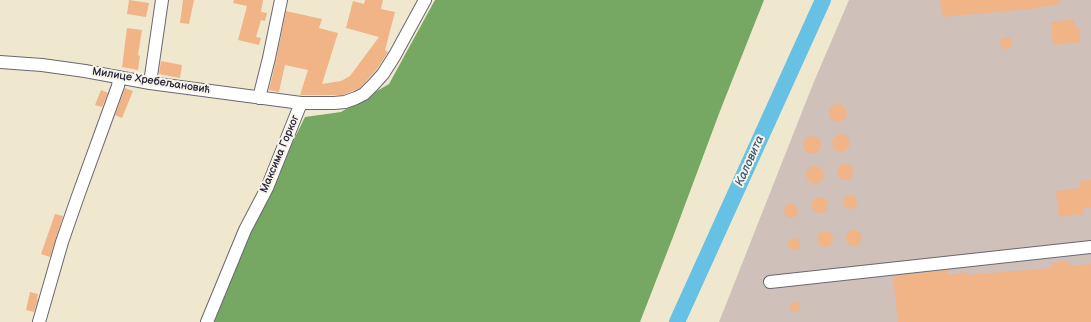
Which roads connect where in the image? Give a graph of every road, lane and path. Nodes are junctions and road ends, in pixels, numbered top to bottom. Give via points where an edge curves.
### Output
1 (162, 0) edge
2 (281, 0) edge
3 (425, 0) edge
4 (0, 62) edge
5 (119, 77) junction
6 (150, 83) junction
7 (259, 98) junction
8 (301, 104) junction
9 (1091, 247) edge
10 (770, 282) dead end
11 (39, 322) edge
12 (207, 322) edge

1 - 6 street
2 - 7 street
3 - 8 street, Максима Горког via 395,56 383,74 364,94 345,102
4 - 5 street, Милице Хребељановић via 42,65
5 - 6 street, Милице Хребељановић
5 - 11 street via 62,242
6 - 7 street, Милице Хребељановић
7 - 8 street, Милице Хребељановић
8 - 12 street, Максима Горког via 267,188 245,230
9 - 10 street

